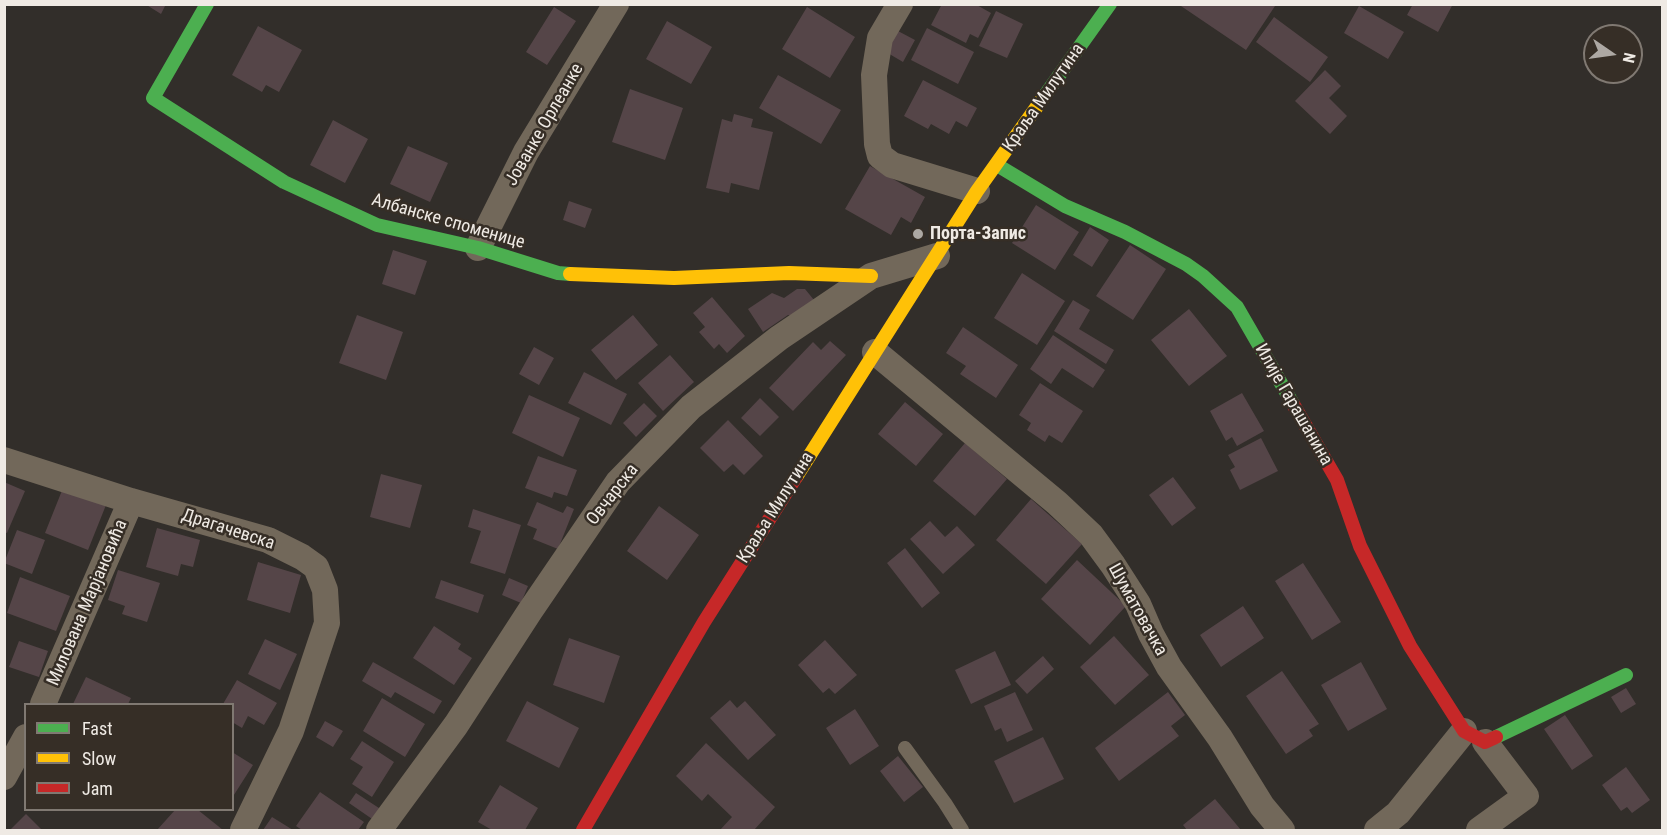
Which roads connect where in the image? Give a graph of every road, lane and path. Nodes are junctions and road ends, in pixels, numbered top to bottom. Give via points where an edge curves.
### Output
1 (207, 4) edge
2 (616, 4) edge
3 (900, 4) edge
4 (1110, 4) edge
5 (997, 165) junction
6 (977, 192) junction
7 (478, 248) junction
8 (937, 256) junction
9 (871, 276) junction
10 (875, 352) junction
11 (4, 460) edge
12 (131, 501) junction
13 (1626, 675) dead end
14 (44, 703) edge
15 (1474, 736) junction
16 (24, 741) edge
17 (905, 748) dead end
18 (4, 777) edge
19 (243, 831) edge
20 (379, 831) edge
21 (583, 831) edge
22 (962, 831) edge
23 (1282, 831) edge
24 (1377, 831) edge
25 (1479, 831) edge

1 - 7 street, Албанске споменице via 153,98 284,182 377,225
2 - 7 street, Јованке Орлеанке via 526,152
3 - 6 street via 880,38 874,75 880,156 892,165
4 - 5 street, Краља Милутина
5 - 6 street, Краља Милутина
5 - 15 street, Илије Гарашанина via 1065,206 1186,264 1237,307 1337,480 1360,546 1410,646
6 - 8 street, Краља Милутина
7 - 9 street, Албанске споменице via 558,273 674,278 789,273
8 - 9 street, Овчарска
8 - 10 street, Краља Милутина
9 - 20 street, Овчарска via 779,338 691,407 618,482 456,725
10 - 21 street, Краља Милутина via 687,651
10 - 23 street, Шуматовачка via 1091,535 1138,604 1169,667
11 - 12 street, Драгачевска
12 - 14 street, Милована Марјановића
12 - 19 street, Драгачевска via 268,540 302,557 322,577 327,623 291,731
13 - 15 street
15 - 24 street
15 - 25 street, Илије Гарашанина via 1526,796
16 - 18 street
17 - 22 lane

